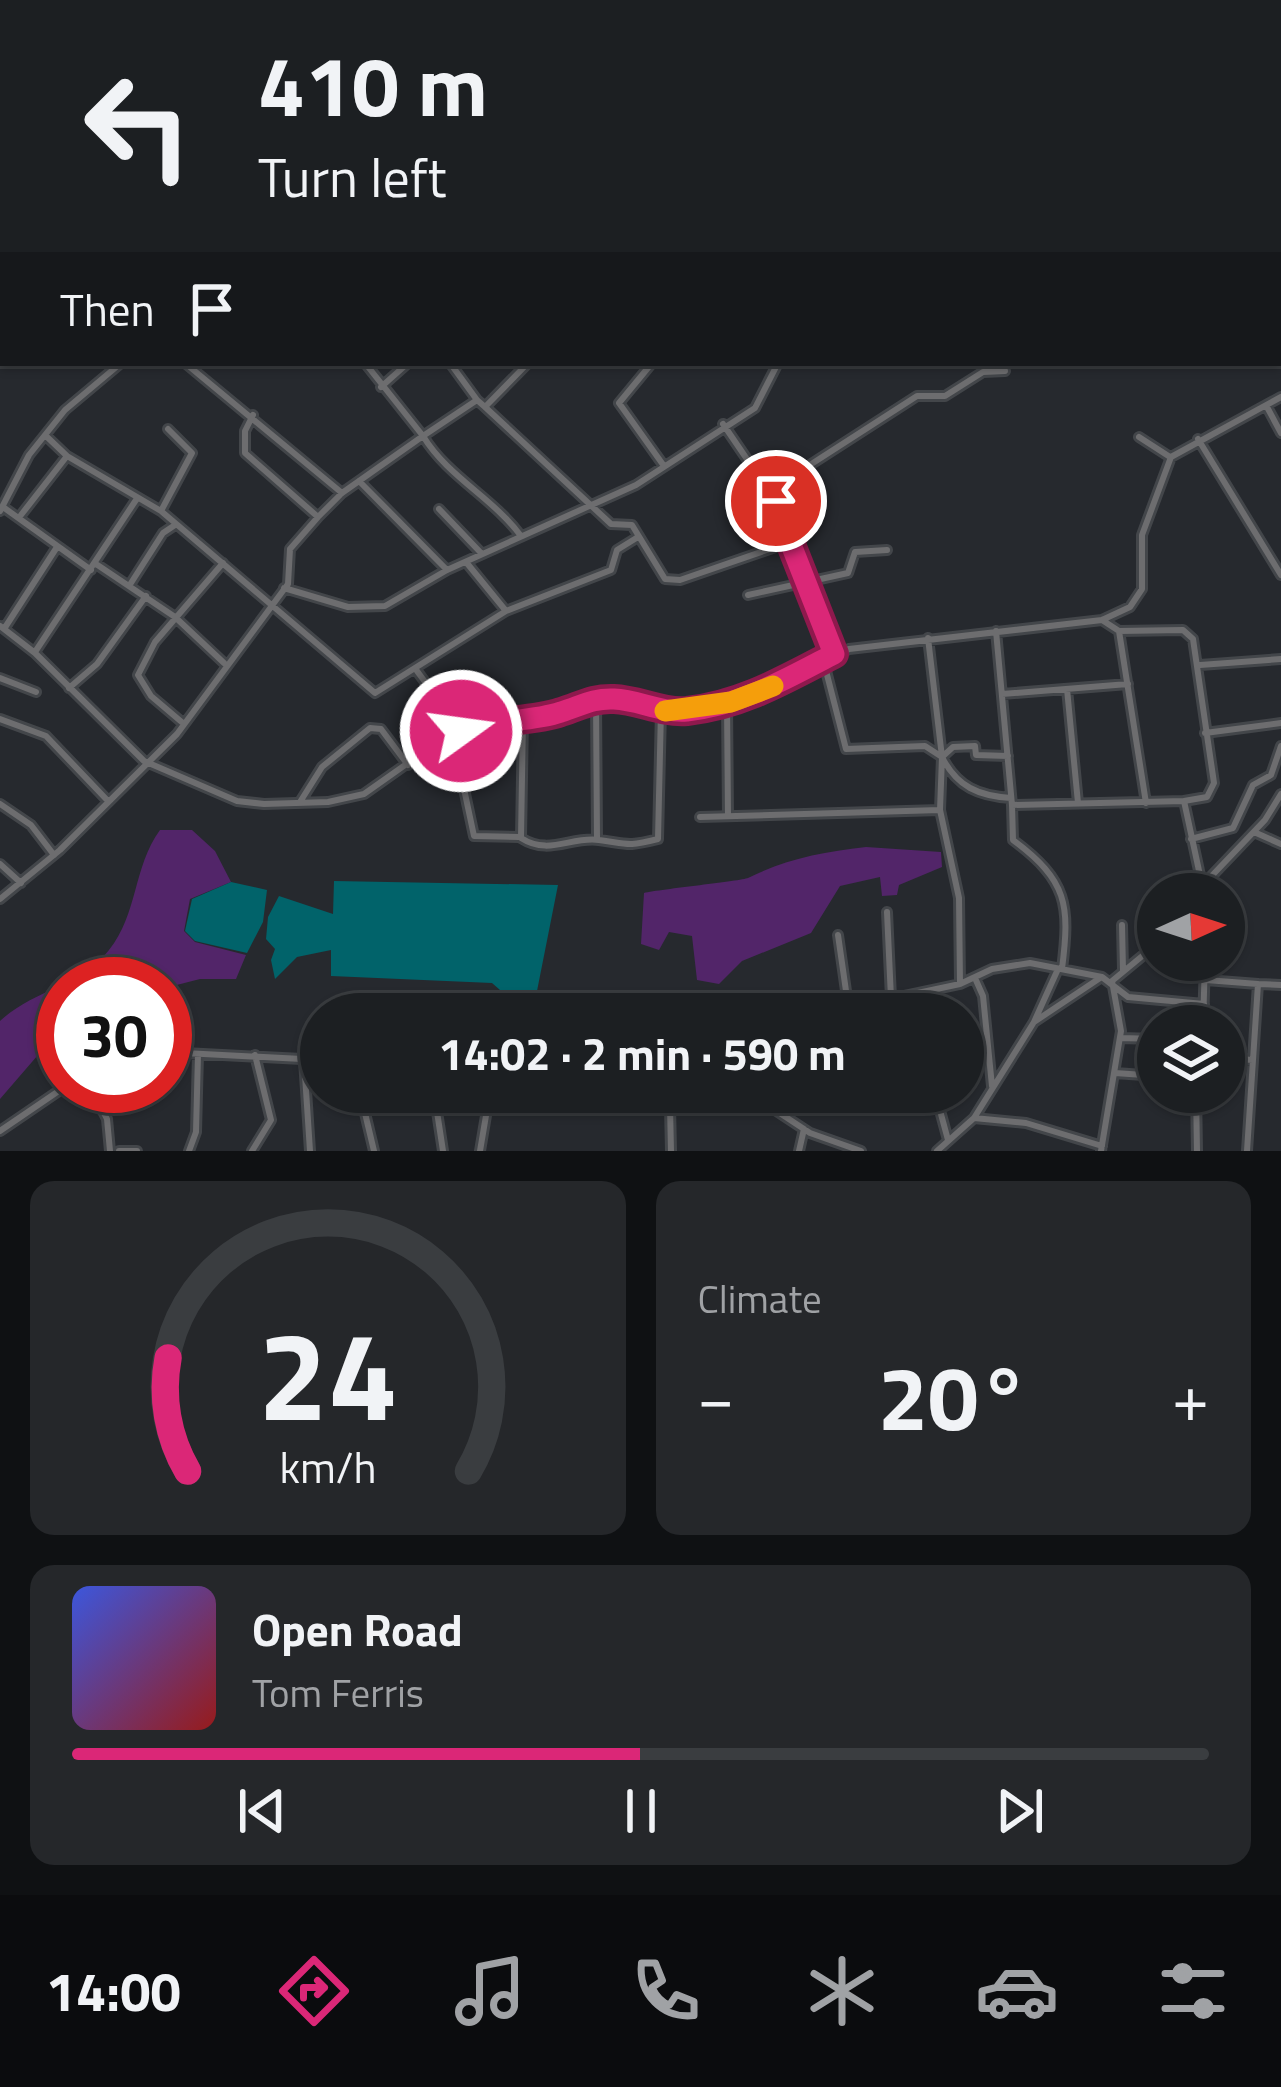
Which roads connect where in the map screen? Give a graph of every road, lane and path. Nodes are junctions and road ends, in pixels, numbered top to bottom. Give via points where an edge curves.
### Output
1 (118, 366) edge
2 (189, 366) edge
3 (367, 366) edge
4 (405, 366) edge
5 (452, 366) edge
6 (525, 366) edge
7 (649, 366) edge
8 (777, 366) edge
9 (1005, 371) dead end
10 (381, 387) junction
11 (1281, 397) edge
12 (477, 400) junction
13 (485, 407) junction
14 (1267, 407) junction
15 (253, 415) junction
16 (723, 424) junction
17 (168, 429) dead end
18 (1281, 433) edge
19 (45, 435) junction
20 (422, 436) junction
21 (1139, 436) dead end
22 (1198, 439) junction
23 (67, 456) junction
24 (1171, 457) junction
25 (664, 466) junction
26 (359, 481) junction
27 (771, 490) junction
28 (342, 493) junction
29 (136, 500) junction
30 (587, 503) junction
31 (439, 508) dead end
32 (1, 509) edge
33 (161, 511) junction
34 (21, 515) junction
35 (318, 517) junction
36 (175, 525) junction
37 (521, 536) junction
38 (638, 537) junction
39 (790, 542) junction
40 (57, 547) junction
41 (887, 550) dead end
42 (482, 554) junction
43 (466, 562) junction
44 (223, 563) junction
45 (93, 567) junction
46 (446, 570) junction
47 (1281, 575) edge
48 (130, 584) junction
49 (806, 584) junction
50 (284, 588) junction
51 (748, 595) dead end
52 (146, 596) junction
53 (272, 605) junction
54 (506, 611) junction
55 (176, 617) junction
56 (1102, 620) junction
57 (2, 627) edge
58 (1119, 631) junction
59 (995, 632) junction
60 (928, 638) junction
61 (35, 653) junction
62 (834, 654) junction
63 (824, 659) junction
64 (1281, 659) edge
65 (224, 663) junction
66 (1200, 665) junction
67 (417, 671) junction
68 (0, 678) edge
69 (1128, 684) junction
70 (69, 688) junction
71 (1067, 689) junction
72 (36, 692) dead end
73 (1002, 694) junction
74 (596, 699) junction
75 (727, 703) junction
76 (661, 710) junction
77 (523, 717) junction
78 (0, 719) edge
79 (1281, 723) edge
80 (184, 724) junction
81 (1205, 733) junction
82 (457, 734) junction
83 (1281, 746) edge
84 (1008, 755) junction
85 (942, 757) junction
86 (144, 761) junction
87 (408, 765) junction
88 (1271, 775) junction
89 (1281, 779) edge
90 (1281, 794) edge
91 (108, 801) junction
92 (1011, 801) junction
93 (1184, 801) junction
94 (299, 803) junction
95 (1078, 803) junction
96 (1146, 803) junction
97 (0, 804) edge
98 (940, 810) junction
99 (728, 816) junction
100 (700, 818) dead end
101 (1254, 832) junction
102 (521, 838) junction
103 (1191, 838) junction
104 (597, 839) junction
105 (1281, 844) edge
106 (54, 855) junction
107 (0, 864) edge
108 (1200, 873) edge
109 (1219, 873) edge
110 (21, 883) junction
111 (0, 899) edge
112 (887, 912) dead end
113 (1122, 925) dead end
114 (838, 935) dead end
115 (1137, 959) edge
116 (1060, 969) junction
117 (1123, 970) junction
118 (1102, 977) junction
119 (975, 978) junction
120 (1112, 981) junction
121 (1206, 981) edge
122 (1219, 981) edge
123 (960, 984) junction
124 (1258, 984) junction
125 (1281, 985) edge
126 (846, 993) edge
127 (890, 993) edge
128 (924, 993) edge
129 (1204, 1004) joint
130 (1034, 1022) junction
131 (1120, 1038) junction
132 (1137, 1038) edge
133 (192, 1054) edge
134 (198, 1054) junction
135 (255, 1055) junction
136 (1245, 1059) edge
137 (300, 1060) edge
138 (1253, 1060) junction
139 (1115, 1073) junction
140 (1137, 1075) edge
141 (993, 1091) junction
142 (36, 1106) edge
143 (104, 1113) edge
144 (307, 1113) edge
145 (365, 1113) edge
146 (437, 1113) edge
147 (486, 1113) edge
148 (670, 1113) edge
149 (779, 1113) edge
150 (941, 1113) edge
151 (1196, 1113) edge
152 (974, 1118) junction
153 (805, 1129) junction
154 (0, 1131) edge
155 (948, 1140) junction
156 (1101, 1148) edge
157 (939, 1150) edge
158 (115, 1151) edge
159 (137, 1151) edge
160 (188, 1151) edge
161 (252, 1151) edge
162 (310, 1151) edge
163 (374, 1151) edge
164 (442, 1151) edge
165 (480, 1151) edge
166 (671, 1151) edge
167 (799, 1151) edge
168 (861, 1151) edge
169 (1197, 1151) edge
170 (1247, 1151) edge

1 - 19 street
2 - 15 street
3 - 10 street
4 - 10 street
5 - 12 street
6 - 13 street
7 - 25 street via 619,398
8 - 16 street via 759,403
9 - 27 street via 982,372 945,396 917,396
10 - 20 street
11 - 14 street
12 - 13 street
12 - 20 street
13 - 30 street
14 - 18 street
14 - 22 street
15 - 28 street
15 - 35 street via 245,453
16 - 25 street
16 - 27 street
17 - 33 street via 192,453
19 - 23 street
19 - 32 street
20 - 26 street
20 - 37 street
21 - 24 street
22 - 24 street
22 - 47 street
23 - 29 street
23 - 34 street
24 - 56 street via 1142,535 1142,590 1130,607
25 - 30 street
26 - 28 street
26 - 46 street
27 - 39 street via 796,531
28 - 35 street
29 - 33 street
29 - 45 street
30 - 37 street
30 - 38 street via 611,524 632,525
31 - 42 street
32 - 34 street
33 - 36 street
34 - 40 street
35 - 50 street via 290,549
36 - 44 street
36 - 48 street
37 - 42 street
38 - 39 street via 665,579 680,580
38 - 54 street via 617,550 611,570
39 - 49 street
40 - 45 street
40 - 57 street
41 - 49 street via 855,552 848,573
42 - 43 street
43 - 46 street
43 - 54 street
44 - 53 street
44 - 55 street
45 - 48 street
45 - 61 street
46 - 50 street via 371,609
48 - 52 street
49 - 51 street
49 - 62 street
50 - 53 street
52 - 55 street
52 - 70 street via 103,657
53 - 65 street
53 - 67 street via 375,693
54 - 67 street
55 - 65 street
55 - 80 street via 138,675
56 - 58 street
56 - 59 street
57 - 61 street
58 - 66 street via 1183,630
58 - 69 street
59 - 60 street
59 - 73 street
60 - 62 street
60 - 85 street
61 - 70 street
62 - 63 street
63 - 75 street
63 - 85 street via 846,749 926,746
64 - 66 street
65 - 80 street
66 - 81 street
67 - 82 street
68 - 72 street
69 - 71 street
69 - 96 street
70 - 86 street
71 - 73 street
71 - 95 street
73 - 84 street
74 - 76 street
74 - 77 street
74 - 104 street
75 - 76 street
75 - 99 street
76 - 104 street via 658,839 622,848
77 - 82 street
77 - 102 street
78 - 91 street via 46,736
79 - 81 street
80 - 86 street
81 - 93 street via 1213,792
82 - 87 street
82 - 102 street via 474,836
83 - 88 street
84 - 85 street via 976,755 975,746 953,747
84 - 92 street
85 - 92 street via 974,792
85 - 98 street
86 - 91 street
86 - 94 street via 237,801
87 - 94 street via 364,794
87 - 94 street via 381,730 370,728 322,767
88 - 89 street
88 - 103 street via 1253,785 1233,828
90 - 101 street
91 - 106 street
92 - 95 street
92 - 116 street via 1013,840 1061,889 1070,914
93 - 96 street
93 - 103 street
95 - 96 street
97 - 106 street via 31,825
98 - 99 street
98 - 123 street via 959,898
99 - 100 street
101 - 105 street
101 - 109 street
102 - 104 street via 560,848
103 - 108 street
106 - 110 street
107 - 110 street
110 - 111 street
112 - 127 street
113 - 117 street
114 - 126 street
115 - 117 street
116 - 118 street
116 - 119 street via 1011,965
116 - 130 street
117 - 120 street
118 - 120 street
118 - 130 street
119 - 123 street
119 - 141 street
120 - 129 street via 1123,996
120 - 131 street
121 - 129 street
122 - 124 street
123 - 128 street
124 - 125 street
124 - 138 street
130 - 141 street
131 - 132 street
131 - 139 street
133 - 134 street
134 - 135 street
134 - 160 street via 196,1132
135 - 137 street
135 - 161 street via 271,1120
136 - 138 street
138 - 170 street
139 - 140 street
139 - 156 street
141 - 152 street
142 - 154 street
143 - 158 street
144 - 162 street
145 - 163 street
146 - 164 street
147 - 165 street
148 - 166 street
149 - 153 street
150 - 155 street
151 - 169 street
152 - 155 street
152 - 156 street via 1026,1123
153 - 167 street
153 - 168 street
155 - 157 street
158 - 159 street

